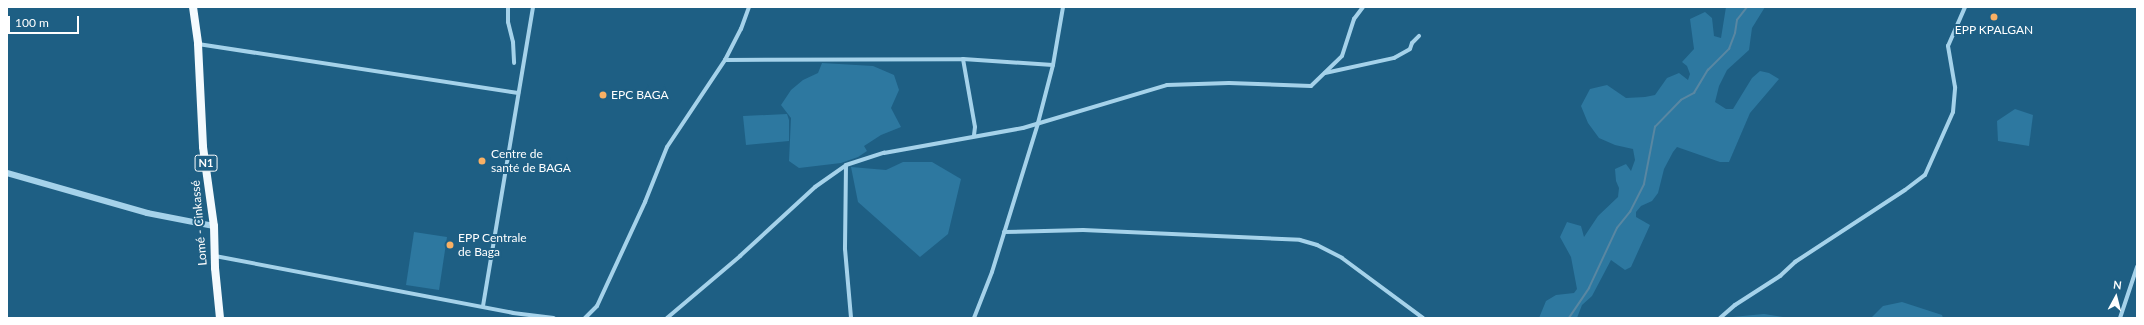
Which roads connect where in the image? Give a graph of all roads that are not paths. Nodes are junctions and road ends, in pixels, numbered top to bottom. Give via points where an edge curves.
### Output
1 (193, 7) edge
2 (508, 7) edge
3 (533, 7) edge
4 (750, 7) edge
5 (1063, 7) edge
6 (1363, 7) edge
7 (1965, 7) edge
8 (1419, 36) dead end
9 (198, 44) junction
10 (963, 59) junction
11 (725, 60) junction
12 (514, 63) dead end
13 (1053, 65) junction
14 (1325, 73) junction
15 (518, 93) junction
16 (1038, 123) junction
17 (974, 135) junction
18 (846, 164) junction
19 (7, 172) edge
20 (214, 226) junction
21 (1004, 232) junction
22 (215, 256) junction
23 (2137, 267) edge
24 (483, 306) junction
25 (513, 313) junction
26 (220, 318) edge
27 (513, 318) edge
28 (554, 318) edge
29 (585, 318) edge
30 (667, 318) edge
31 (851, 318) edge
32 (974, 318) edge
33 (1423, 318) edge
34 (1720, 318) edge
35 (2120, 318) edge

1 - 9 highway, Lomé - Cinkassé / N1
2 - 12 street
3 - 15 street
4 - 11 street
5 - 13 street
6 - 14 street via 1354,19 1342,56
7 - 34 street via 1948,46 1955,87 1953,112 1925,175 1795,262 1780,276 1735,305
8 - 14 street via 1410,49 1394,58
9 - 15 street
9 - 20 highway, Lomé - Cinkassé / N1 via 204,147
10 - 11 street
10 - 13 street
10 - 17 street via 975,127
11 - 29 street via 667,147 645,202 597,306
13 - 16 street
14 - 16 street via 1311,86 1229,83 1167,85
15 - 24 street
16 - 17 street via 1023,128
16 - 21 street
17 - 18 street via 884,153
18 - 30 street via 815,187
18 - 31 street via 845,249
19 - 20 street via 147,213
20 - 22 highway, Lomé - Cinkassé / N1
21 - 32 street
21 - 33 street via 1083,230 1300,240 1317,245 1342,258
22 - 24 street
22 - 26 highway, Lomé - Cinkassé / N1
23 - 35 street
24 - 25 street
25 - 27 street
25 - 28 street

